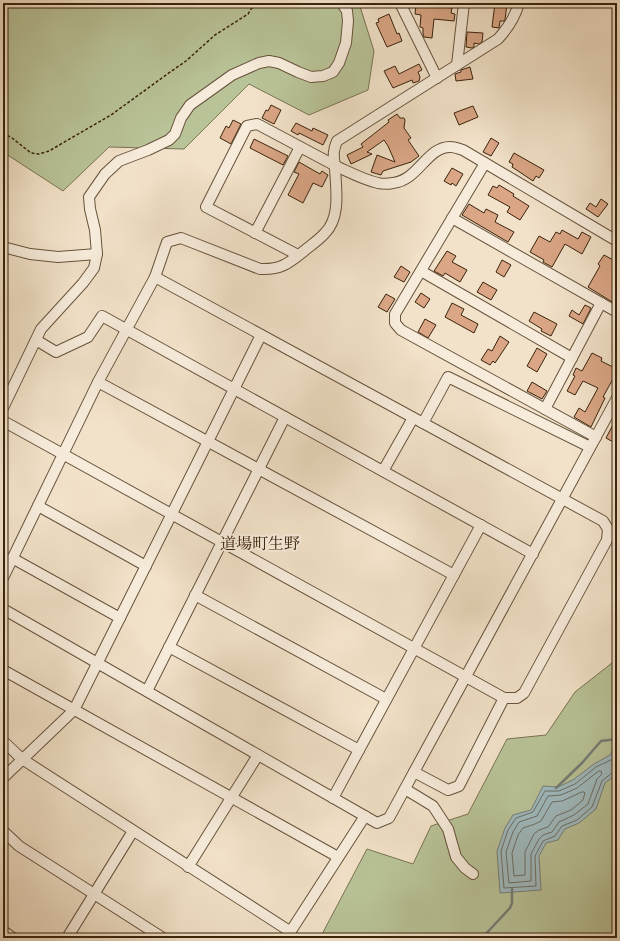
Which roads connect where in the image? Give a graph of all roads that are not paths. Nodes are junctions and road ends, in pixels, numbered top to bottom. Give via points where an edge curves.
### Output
1 (342, 3) edge
2 (400, 3) edge
3 (408, 3) edge
4 (464, 3) edge
5 (519, 3) edge
6 (406, 15) junction
7 (457, 65) junction
8 (436, 78) junction
9 (300, 147) junction
10 (485, 163) junction
11 (335, 165) junction
12 (452, 218) junction
13 (255, 233) junction
14 (617, 241) edge
15 (3, 247) edge
16 (97, 254) junction
17 (298, 256) junction
18 (421, 271) junction
19 (155, 277) junction
20 (601, 303) junction
21 (617, 312) edge
22 (126, 329) junction
23 (261, 335) junction
24 (36, 340) junction
25 (572, 358) junction
26 (98, 382) junction
27 (234, 389) junction
28 (617, 398) edge
29 (3, 408) edge
30 (545, 409) junction
31 (285, 417) junction
32 (413, 418) junction
33 (3, 421) edge
34 (423, 423) junction
35 (596, 437) junction
36 (208, 441) junction
37 (590, 447) junction
38 (63, 454) junction
39 (259, 469) junction
40 (383, 471) junction
41 (562, 499) junction
42 (38, 506) junction
43 (172, 514) junction
44 (480, 525) junction
45 (222, 542) junction
46 (533, 554) junction
47 (12, 558) junction
48 (146, 566) junction
49 (454, 575) junction
50 (3, 578) edge
51 (195, 595) junction
52 (3, 609) edge
53 (120, 618) junction
54 (169, 646) junction
55 (414, 648) junction
56 (98, 663) junction
57 (6, 674) edge
58 (466, 677) junction
59 (147, 691) junction
60 (504, 698) junction
61 (386, 699) junction
62 (74, 710) junction
63 (3, 741) edge
64 (359, 750) junction
65 (258, 755) junction
66 (22, 760) junction
67 (414, 772) junction
68 (3, 778) edge
69 (405, 789) junction
70 (231, 798) junction
71 (333, 798) junction
72 (365, 816) junction
73 (3, 831) edge
74 (133, 831) junction
75 (338, 857) junction
76 (188, 867) junction
77 (473, 874) dead end
78 (94, 894) junction
79 (3, 931) edge
80 (289, 935) edge
81 (13, 938) edge
82 (67, 938) edge
83 (163, 938) edge

1 - 16 street via 347,11 346,43 333,72 311,77 269,61 232,75 190,105 181,118 175,134 169,140 119,161 105,174 89,197
2 - 6 street
3 - 6 street
4 - 7 street
5 - 7 street via 507,30 498,39
6 - 8 street
7 - 8 street
8 - 11 street via 337,141 333,150
9 - 11 street
9 - 13 street
9 - 13 street via 257,124 247,126 206,207
10 - 11 street via 463,150 450,147 430,156 414,174 404,180 380,184
10 - 12 street
10 - 14 street
11 - 17 street via 337,200 334,218 326,233
12 - 18 street
12 - 20 street
13 - 17 street
15 - 16 street via 30,254 58,257
16 - 24 street via 94,268 41,329
17 - 19 street via 280,268 260,269 181,238 167,242
18 - 25 street
18 - 30 street via 395,314 395,323 401,330
19 - 22 street
19 - 23 street
20 - 21 street
20 - 25 street
22 - 24 street via 102,316 88,337 56,352
22 - 26 street
22 - 27 street
23 - 27 street
23 - 32 street
24 - 29 street
25 - 30 street
26 - 36 street
26 - 38 street
27 - 31 street
27 - 36 street
28 - 35 street
30 - 35 street
31 - 39 street
31 - 40 street
32 - 34 street
32 - 40 street
33 - 38 street
34 - 37 street via 448,377
34 - 41 street
35 - 37 street
36 - 39 street
36 - 43 street
37 - 41 street
38 - 42 street
38 - 43 street
39 - 45 street
39 - 49 street
40 - 44 street
41 - 46 street
41 - 60 street via 603,521 608,529 607,540 524,693 517,698
42 - 47 street
42 - 48 street
43 - 45 street
43 - 48 street
44 - 46 street
44 - 49 street
45 - 51 street
45 - 55 street
46 - 58 street
47 - 50 street
47 - 53 street
48 - 53 street
49 - 55 street
51 - 54 street
51 - 61 street
52 - 56 street
53 - 56 street
54 - 59 street
54 - 64 street
55 - 58 street
55 - 61 street
56 - 59 street
56 - 62 street
57 - 62 street
58 - 60 street
58 - 67 street
59 - 65 street
60 - 67 street via 459,786 448,790
61 - 64 street
62 - 66 street
62 - 70 street
63 - 66 street
64 - 71 street
65 - 70 street
65 - 71 street
66 - 68 street
66 - 74 street
67 - 69 street
69 - 72 street via 389,818 377,823
69 - 77 street via 433,806 448,829 456,857
70 - 75 street
70 - 76 street
71 - 72 street
72 - 75 street
73 - 78 street via 19,846
74 - 76 street
74 - 78 street
75 - 80 street
76 - 80 street
78 - 82 street
78 - 83 street
79 - 81 street

